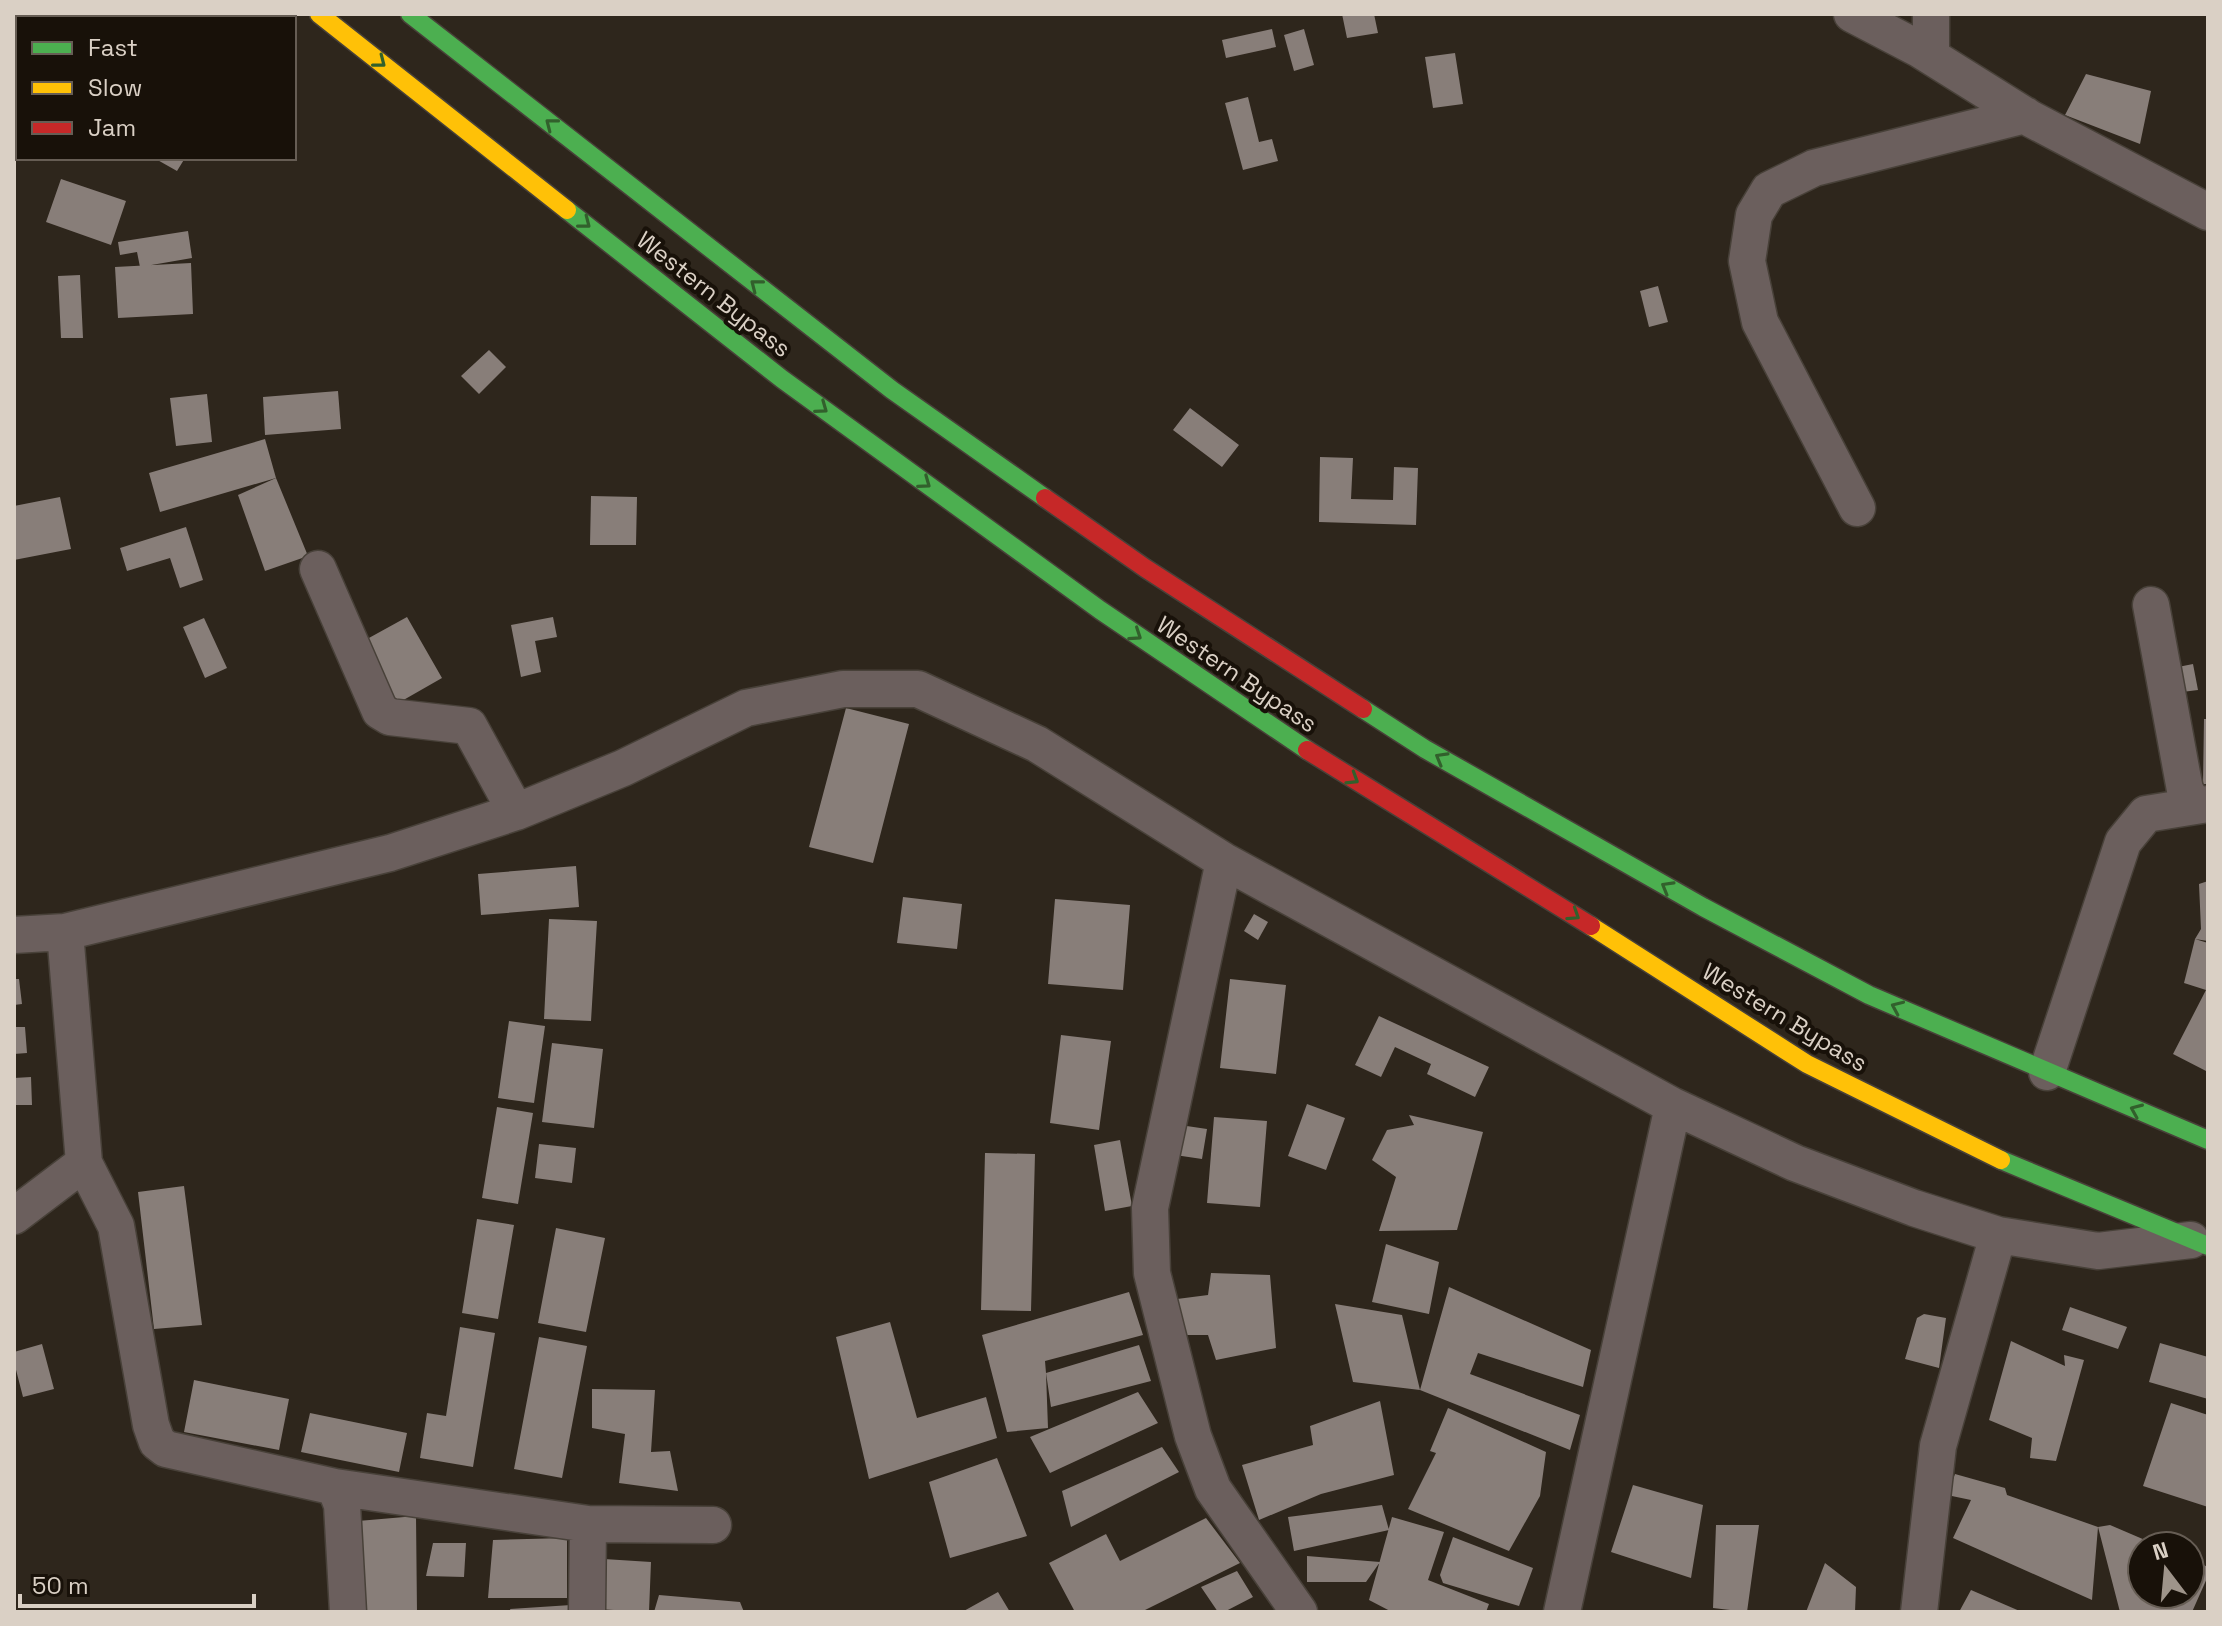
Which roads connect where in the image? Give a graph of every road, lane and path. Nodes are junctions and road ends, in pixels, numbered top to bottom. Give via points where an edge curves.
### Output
1 (319, 14) edge
2 (410, 14) edge
3 (1852, 14) edge
4 (1931, 14) edge
5 (1931, 56) junction
6 (2025, 115) junction
7 (2208, 212) edge
8 (1857, 508) dead end
9 (318, 569) dead end
10 (2151, 605) dead end
11 (2201, 804) edge
12 (516, 812) junction
13 (1224, 861) junction
14 (65, 932) junction
15 (14, 935) edge
16 (2047, 1072) junction
17 (1673, 1106) junction
18 (2208, 1140) edge
19 (84, 1163) junction
20 (14, 1216) edge
21 (1998, 1235) junction
22 (2200, 1243) edge
23 (335, 1487) junction
24 (588, 1524) junction
25 (713, 1525) dead end
26 (348, 1612) edge
27 (587, 1612) edge
28 (1299, 1612) edge
29 (1562, 1612) edge
30 (1919, 1612) edge

1 -> 22 main road, Western Bypass via 782,379 1100,610 1318,758 1807,1064 1981,1151
16 -> 2 main road, Western Bypass via 1869,995 1425,749 1145,568 892,390
3 - 5 street
4 - 5 street
5 - 6 street
6 - 7 street
6 - 8 street via 1814,168 1769,190 1754,215 1747,261 1760,322
9 - 12 street via 380,711 390,717 469,726
10 - 11 street via 2185,790
11 - 16 street via 2146,814 2123,842
12 - 13 street via 746,708 843,689 918,689 1037,744
12 - 14 street via 390,853
13 - 17 street
13 - 28 street via 1150,1208 1152,1273 1193,1436 1213,1489
14 - 15 street
14 - 19 street
18 -> 16 main road, Western Bypass
17 - 21 street via 1795,1163
17 - 29 street
19 - 20 street
19 - 23 street via 116,1226 157,1442 166,1449
21 - 22 street via 2098,1251
21 - 30 street via 1938,1446
23 - 24 street
23 - 26 street via 342,1505
24 - 25 street
24 - 27 street

